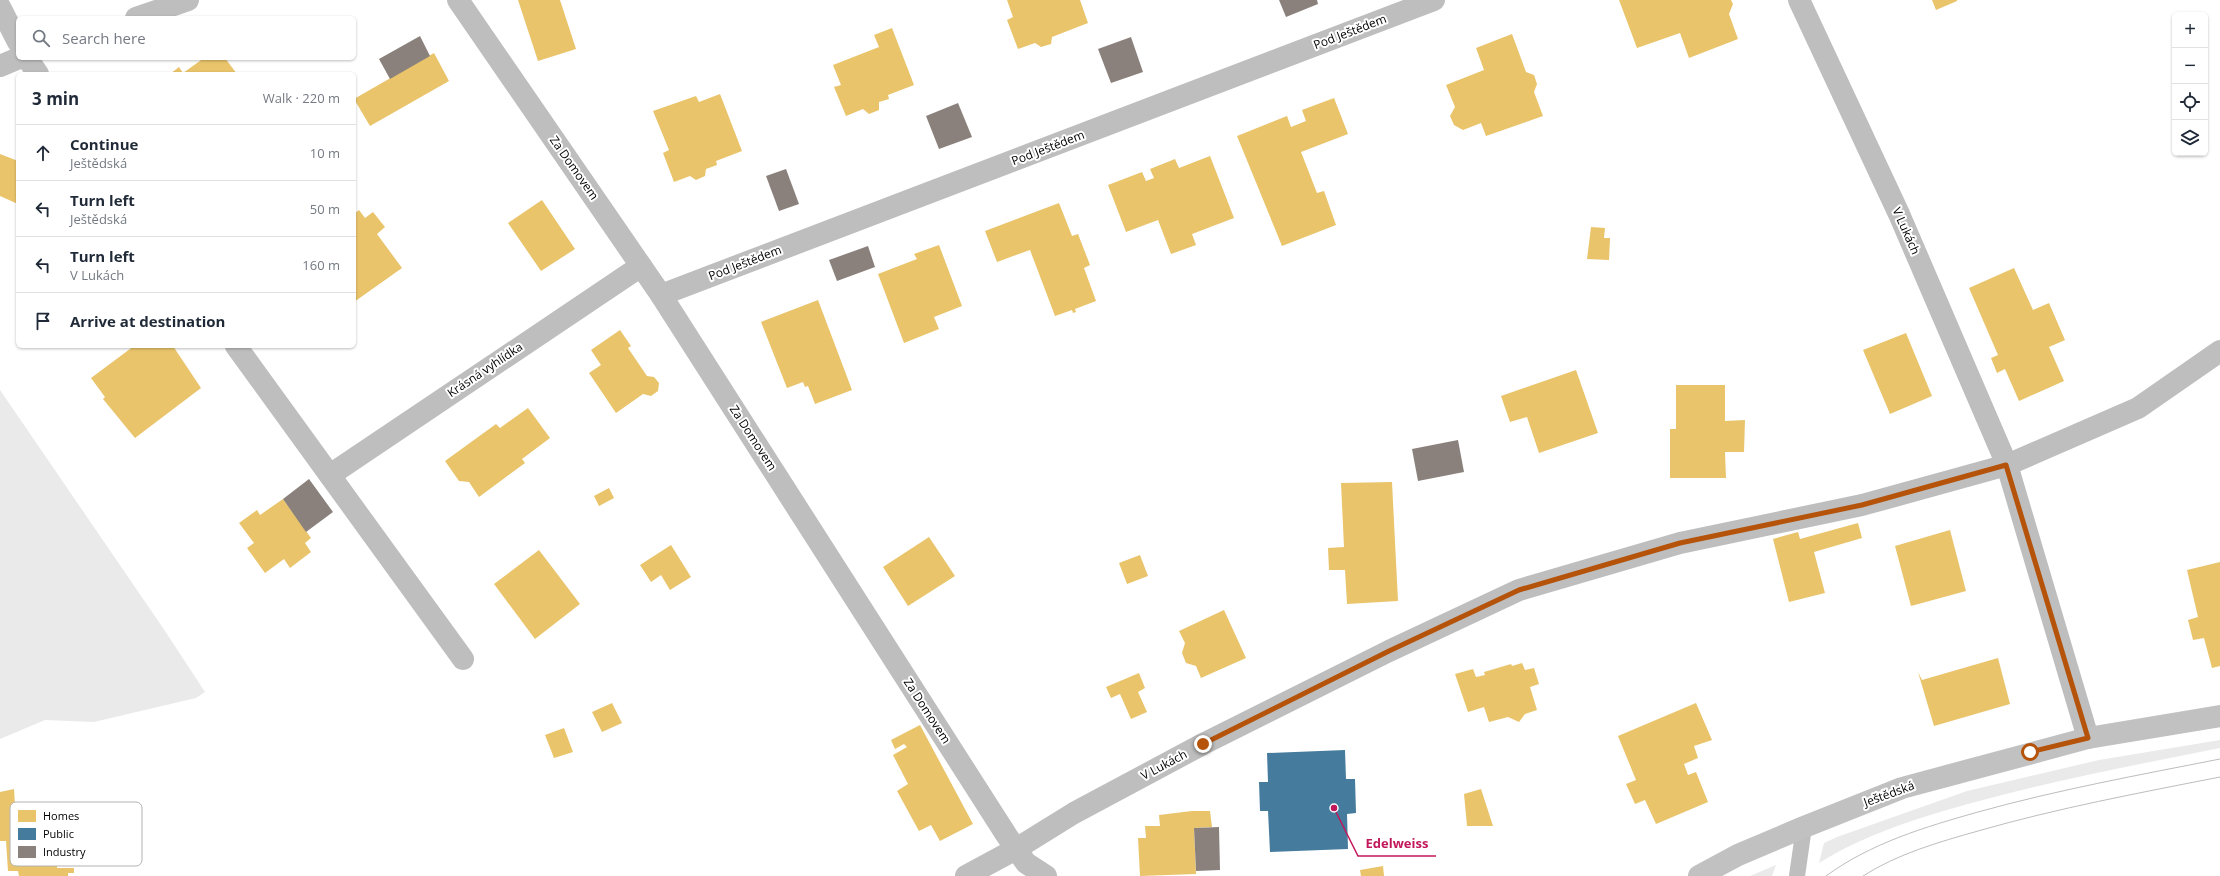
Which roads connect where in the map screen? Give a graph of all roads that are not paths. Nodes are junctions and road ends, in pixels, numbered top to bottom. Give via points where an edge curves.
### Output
1 (188, 0) edge
2 (458, 0) edge
3 (1434, 0) edge
4 (1799, 0) edge
5 (0, 7) edge
6 (142, 16) edge
7 (16, 38) edge
8 (16, 59) edge
9 (28, 60) edge
10 (0, 66) edge
11 (37, 72) edge
12 (641, 266) junction
13 (661, 295) junction
14 (237, 348) edge
15 (2220, 351) edge
16 (2006, 465) junction
17 (330, 475) junction
18 (463, 659) dead end
19 (2220, 716) edge
20 (2088, 738) junction
21 (1804, 827) junction
22 (1016, 849) junction
23 (966, 876) edge
24 (1046, 876) edge
25 (1699, 876) edge
26 (1797, 876) edge

1 - 6 street
2 - 12 street, Za Domovem
3 - 13 street, Pod Ještědem
4 - 16 street, V Lukách via 1899,214
5 - 7 street
8 - 10 street
9 - 11 street
12 - 13 street, Za Domovem
12 - 17 street, Krásná vyhlídka
13 - 22 street, Za Domovem
14 - 17 street
15 - 16 street, V Lukách via 2138,408
16 - 20 street
16 - 22 street, V Lukách via 1862,505 1680,543 1519,590 1389,651 1203,744 1074,813
17 - 18 street
19 - 20 street, Ještědská
20 - 21 street, Ještědská via 1902,788
21 - 25 street, Ještědská via 1738,855
21 - 26 lane
22 - 23 street, V Lukách
22 - 24 street, Za Domovem via 1026,863

